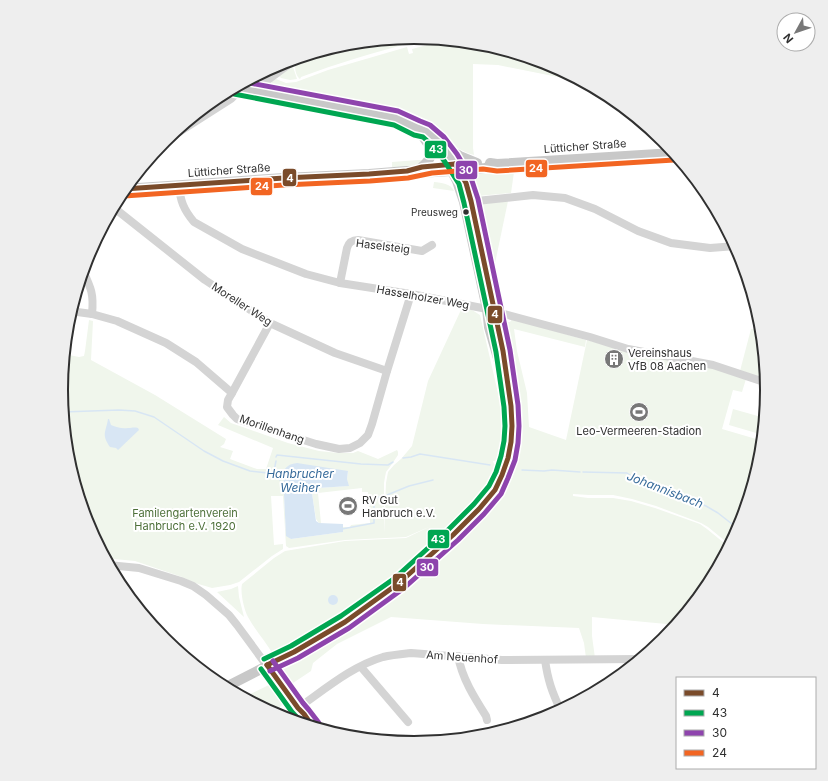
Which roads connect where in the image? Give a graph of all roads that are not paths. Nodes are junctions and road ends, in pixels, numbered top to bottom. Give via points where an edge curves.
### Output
1 (281, 70) edge
2 (243, 89) edge
3 (237, 92) edge
4 (259, 92) junction
5 (198, 120) edge
6 (418, 129) junction
7 (439, 142) junction
8 (667, 153) edge
9 (477, 163) junction
10 (497, 164) junction
11 (422, 168) junction
12 (453, 168) junction
13 (407, 171) junction
14 (179, 185) junction
15 (133, 188) edge
16 (467, 202) junction
17 (118, 211) edge
18 (432, 245) dead end
19 (729, 247) edge
20 (86, 278) edge
21 (340, 283) junction
22 (411, 294) junction
23 (491, 310) junction
24 (77, 312) edge
25 (92, 314) junction
26 (270, 323) junction
27 (387, 371) junction
28 (760, 381) edge
29 (232, 393) junction
30 (115, 566) edge
31 (458, 656) junction
32 (632, 659) edge
33 (545, 660) junction
34 (267, 666) junction
35 (361, 667) junction
36 (230, 685) edge
37 (558, 705) edge
38 (298, 708) junction
39 (302, 719) edge
40 (308, 720) edge
41 (487, 720) dead end
42 (408, 722) dead end

1 - 4 street via 261,85
2 - 4 main road
3 - 5 street
4 - 6 main road via 396,118
6 - 7 main road via 427,131
6 - 11 main road via 432,151
6 - 12 main road
7 - 9 main road via 454,153
7 - 12 main road
8 - 10 main road, Lütticher Straße
9 - 10 main road, Lütticher Straße
9 - 12 main road, Lütticher Straße
10 - 12 main road, Lütticher Straße via 485,168
11 - 12 main road, Lütticher Straße
11 - 13 main road, Lütticher Straße
12 - 13 main road, Lütticher Straße via 418,173
12 - 16 main road via 456,181
13 - 14 main road, Lütticher Straße
14 - 15 main road, Lütticher Straße
14 - 21 street, Hasselholzer Weg via 184,210 194,222 242,249 306,274
16 - 19 street via 533,195 565,198 671,243 710,248
16 - 23 main road
17 - 26 street, Moreller Weg via 205,280
18 - 21 street, Haselsteig via 422,251 351,241 347,248
20 - 25 street via 92,292
21 - 22 street, Hasselholzer Weg
22 - 23 street, Hasselholzer Weg
22 - 27 street, Morillenhang
23 - 28 street, Hasselholzer Weg via 628,349 712,365
23 - 34 main road via 503,351 512,426 508,458 495,490 453,535 398,583 345,622
24 - 25 street
25 - 29 street via 116,321 166,343 196,362
26 - 27 street, Moreller Weg via 335,353
26 - 29 street
27 - 29 street, Morillenhang via 368,435 350,448 339,449 316,444 238,419 227,408
30 - 34 street via 139,568 198,589 229,615
31 - 33 street, Am Neuenhof
31 - 35 street, Am Neuenhof via 397,654
31 - 41 street via 465,680
32 - 33 street, Am Neuenhof
33 - 37 street via 548,680
34 - 36 main road
34 - 38 street
35 - 38 street, Am Neuenhof
35 - 42 street
38 - 39 street
38 - 40 street

